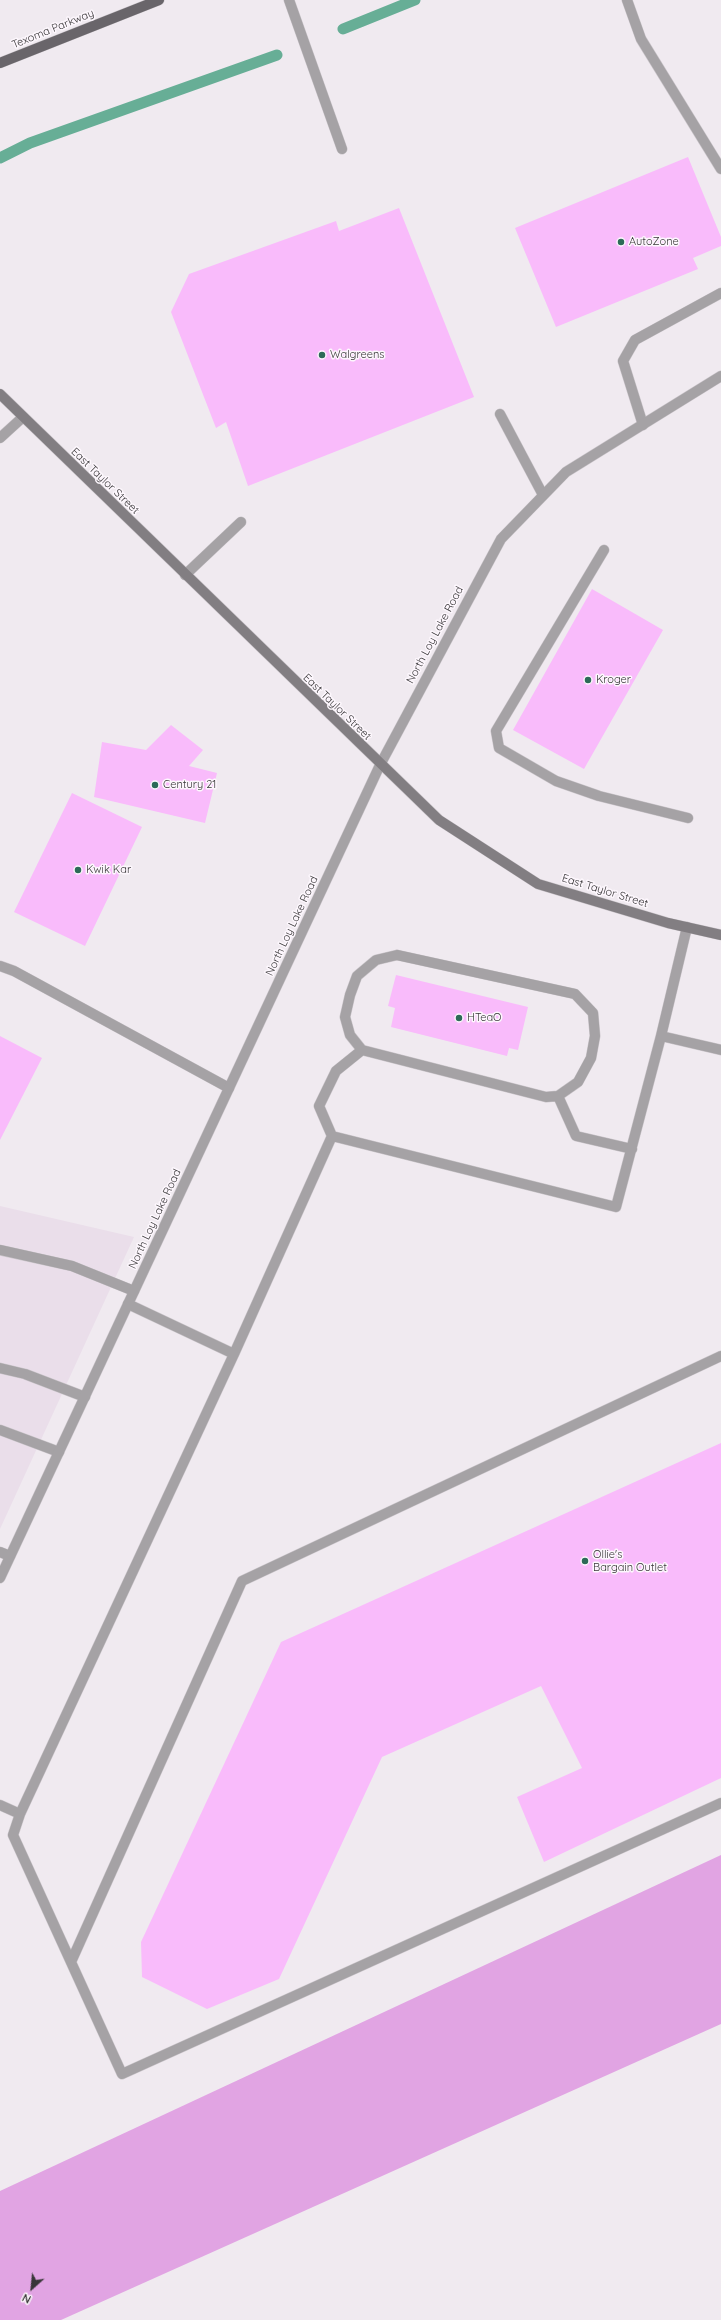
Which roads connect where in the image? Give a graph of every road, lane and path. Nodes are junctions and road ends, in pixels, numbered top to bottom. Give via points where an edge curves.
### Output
1 (159, 0) edge
2 (289, 0) edge
3 (626, 0) edge
4 (0, 63) edge
5 (342, 149) dead end
6 (721, 169) edge
7 (721, 293) edge
8 (721, 376) edge
9 (0, 394) edge
10 (500, 414) dead end
11 (23, 417) junction
12 (643, 425) junction
13 (0, 438) edge
14 (543, 495) junction
15 (241, 522) dead end
16 (604, 550) dead end
17 (185, 575) junction
18 (380, 765) junction
19 (688, 818) dead end
20 (688, 927) junction
21 (721, 935) edge
22 (0, 966) edge
23 (661, 1036) junction
24 (362, 1050) junction
25 (721, 1050) edge
26 (229, 1088) junction
27 (558, 1096) junction
28 (332, 1136) junction
29 (632, 1149) junction
30 (0, 1250) edge
31 (134, 1292) junction
32 (128, 1304) junction
33 (234, 1354) junction
34 (721, 1356) edge
35 (0, 1368) edge
36 (85, 1397) junction
37 (0, 1430) edge
38 (59, 1452) junction
39 (0, 1552) edge
40 (10, 1556) junction
41 (0, 1578) edge
42 (721, 1803) edge
43 (0, 1805) edge
44 (20, 1814) junction
45 (71, 1962) junction

1 - 4 main road, Texoma Parkway
2 - 5 street
3 - 6 street via 641,39
7 - 12 street via 635,340 623,361
8 - 12 street, North Loy Lake Road
9 - 11 main road, East Taylor Street
10 - 14 street
11 - 13 street
11 - 17 main road, East Taylor Street
12 - 14 street, North Loy Lake Road via 566,472
14 - 18 street, North Loy Lake Road via 501,539
15 - 17 street
16 - 19 street via 496,731 498,748 556,782 599,796
17 - 18 main road, East Taylor Street
18 - 20 main road, East Taylor Street via 439,820 538,884
18 - 26 street, North Loy Lake Road
20 - 21 main road, East Taylor Street
20 - 23 street
22 - 26 street via 14,971
23 - 25 street
23 - 29 street
24 - 27 street via 546,1097
24 - 27 street via 350,1035 345,1017 358,976 376,960 397,955 575,994 593,1013 595,1036 591,1058 578,1082
24 - 28 street via 336,1071 319,1106
26 - 31 street, North Loy Lake Road
27 - 29 street via 576,1136
28 - 29 street via 616,1207
28 - 33 street
30 - 31 street via 72,1266
31 - 32 street, North Loy Lake Road
32 - 33 street
32 - 36 street, North Loy Lake Road
33 - 44 street
34 - 45 street via 242,1581
35 - 36 street via 25,1374
36 - 38 street, North Loy Lake Road
37 - 38 street
38 - 40 street, North Loy Lake Road
39 - 40 street
40 - 41 street, North Loy Lake Road
42 - 45 street via 122,2074
43 - 44 street
44 - 45 street via 13,1834

